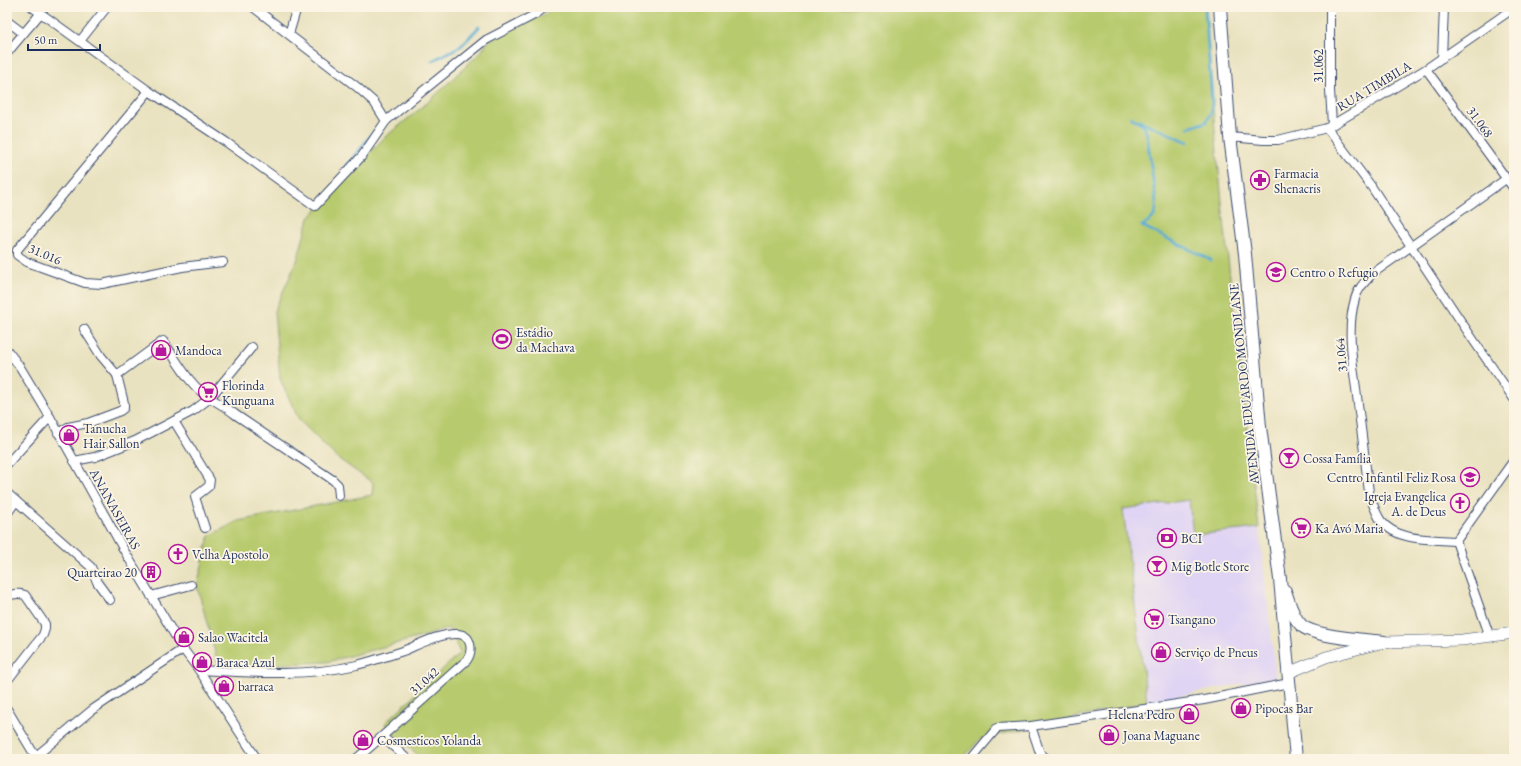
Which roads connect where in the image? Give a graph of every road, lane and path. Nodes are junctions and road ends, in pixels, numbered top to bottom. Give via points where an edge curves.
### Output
1 (32, 7) edge
2 (107, 7) edge
3 (253, 7) edge
4 (297, 7) edge
5 (545, 7) edge
6 (1220, 7) edge
7 (1330, 7) edge
8 (1444, 7) edge
9 (1514, 8) edge
10 (40, 14) junction
11 (7, 21) edge
12 (23, 33) junction
13 (289, 34) junction
14 (80, 41) junction
15 (7, 53) edge
16 (1442, 58) junction
17 (1426, 69) junction
18 (149, 91) junction
19 (386, 122) junction
20 (1329, 126) junction
21 (1230, 137) junction
22 (1506, 179) junction
23 (1514, 189) edge
24 (1412, 247) junction
25 (223, 262) dead end
26 (84, 328) dead end
27 (252, 347) dead end
28 (7, 350) edge
29 (117, 375) junction
30 (210, 398) junction
31 (1514, 399) edge
32 (50, 417) junction
33 (174, 421) junction
34 (58, 433) junction
35 (1514, 460) edge
36 (74, 461) junction
37 (7, 464) edge
38 (7, 493) edge
39 (339, 496) dead end
40 (16, 500) junction
41 (7, 514) edge
42 (205, 528) dead end
43 (1456, 541) junction
44 (1280, 579) junction
45 (191, 585) dead end
46 (151, 596) junction
47 (7, 597) edge
48 (110, 600) dead end
49 (1514, 633) edge
50 (1490, 636) junction
51 (1384, 642) junction
52 (183, 649) junction
53 (199, 670) junction
54 (1289, 678) junction
55 (7, 681) edge
56 (7, 709) edge
57 (1031, 726) junction
58 (383, 737) junction
59 (1038, 756) edge
60 (37, 758) edge
61 (257, 759) edge
62 (356, 759) edge
63 (407, 759) edge
64 (971, 759) edge
65 (1047, 759) edge
66 (1296, 759) edge

1 - 10 street
2 - 14 street
3 - 13 street
4 - 13 street
5 - 19 street via 486,40
6 - 21 main road, AVENIDA EDUARDO MONDLANE
7 - 20 street, 31.062
8 - 16 street
9 - 16 street, RUA TIMBILA
10 - 12 street
10 - 14 street
11 - 12 street
12 - 15 street
13 - 19 street via 374,102
14 - 18 street
16 - 17 street, RUA TIMBILA
17 - 20 street, RUA TIMBILA
17 - 22 street, 31.068
18 - 19 street via 315,206 362,156
18 - 25 street, 31.016 via 17,250 17,255 27,262 85,283 102,284 174,268
20 - 21 street, RUA TIMBILA via 1278,140
20 - 24 street
21 - 44 main road, AVENIDA EDUARDO MONDLANE via 1245,254 1260,428
22 - 23 street, 31.068
22 - 24 street, 31.064
24 - 31 street
24 - 43 street, 31.064 via 1372,274 1360,287 1352,315 1353,365 1369,492 1382,522 1392,530 1404,536
26 - 29 street via 101,356
27 - 30 street
28 - 32 street, ANANASEIRAS
29 - 30 street via 163,341 194,385
29 - 34 street via 124,408 88,423 68,427
30 - 33 street
30 - 39 street via 333,480 338,484
32 - 34 street, ANANASEIRAS
32 - 37 street
33 - 36 street via 95,457
33 - 42 street via 210,480 209,486 195,497
34 - 36 street, ANANASEIRAS
35 - 43 street
36 - 46 street, ANANASEIRAS
38 - 40 street
40 - 41 street
40 - 48 street via 91,567 97,582
43 - 50 street
44 - 51 main road via 1292,611 1308,630 1330,636
44 - 54 main road, AVENIDA EDUARDO MONDLANE
45 - 46 street
46 - 52 street, ANANASEIRAS
47 - 55 street via 20,593 25,595 45,624 43,635
49 - 50 street
50 - 51 street via 1456,640
51 - 54 street via 1326,657
52 - 53 street, ANANASEIRAS
52 - 60 street via 92,710
53 - 58 street, 31.042 via 266,674 328,670 398,653 440,636 464,636 471,647 467,660
53 - 61 street, ANANASEIRAS
54 - 57 street via 1204,700
54 - 66 main road, AVENIDA EDUARDO MONDLANE
56 - 60 street
57 - 59 street
57 - 64 street via 997,728
58 - 62 street, 31.042
58 - 63 street
59 - 65 street

